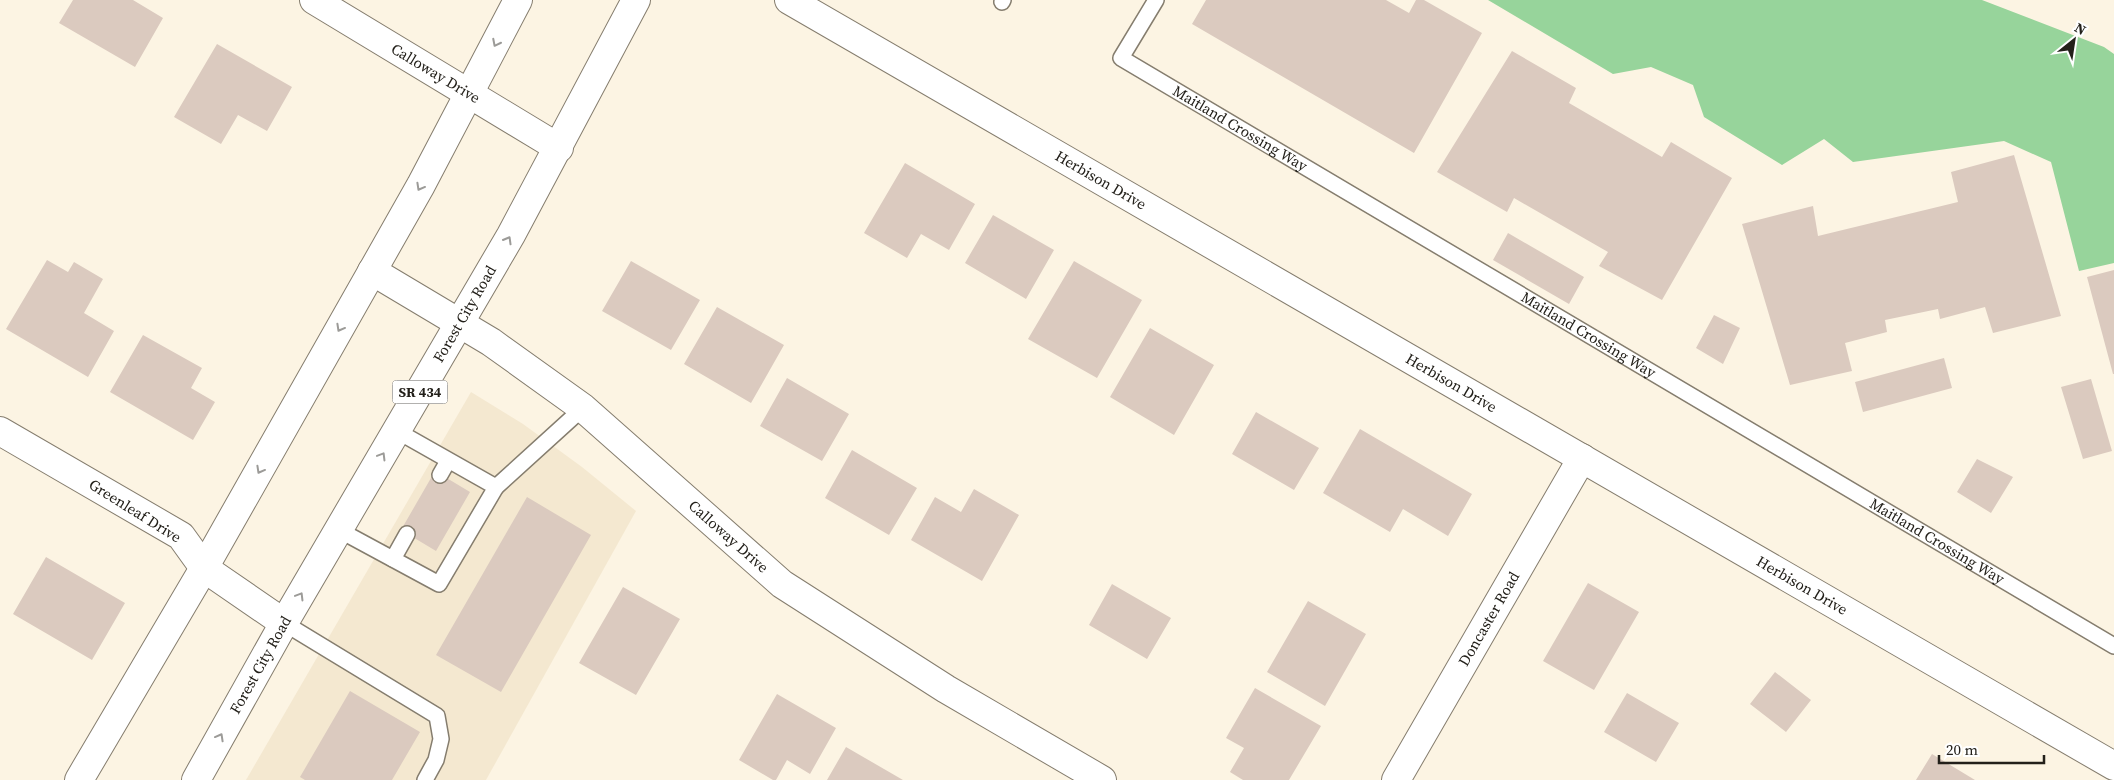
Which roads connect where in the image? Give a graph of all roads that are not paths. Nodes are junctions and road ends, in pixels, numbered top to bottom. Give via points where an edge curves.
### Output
1 (314, 0) edge
2 (518, 0) edge
3 (636, 0) edge
4 (790, 0) edge
5 (1156, 0) edge
6 (470, 94) junction
7 (559, 148) junction
8 (372, 271) junction
9 (460, 324) junction
10 (583, 408) junction
11 (0, 431) edge
12 (397, 431) junction
13 (1582, 458) junction
14 (448, 461) junction
15 (440, 475) dead end
16 (496, 487) junction
17 (339, 530) junction
18 (408, 534) dead end
19 (393, 559) junction
20 (204, 568) junction
21 (284, 623) junction
22 (2114, 646) edge
23 (2114, 766) edge
24 (79, 780) edge
25 (196, 780) edge
26 (425, 780) edge
27 (1102, 780) edge
28 (1396, 780) edge

1 - 6 street, Calloway Drive
2 -> 6 street
3 - 7 street, Forest City Road / SR 434
4 - 13 street, Herbison Drive
5 - 22 lane, Maitland Crossing Way via 1121,58
6 - 7 street, Calloway Drive
6 -> 8 street
9 -> 7 street, Forest City Road / SR 434
8 - 9 street, Calloway Drive
8 -> 20 street
9 - 10 street, Calloway Drive via 491,342
9 - 12 street, Forest City Road / SR 434
10 - 16 lane
10 - 27 street, Calloway Drive via 782,584 946,689
11 - 20 street, Greenleaf Drive via 181,536
12 - 14 lane
17 -> 12 street, Forest City Road / SR 434
13 - 23 street, Herbison Drive
13 - 28 street, Doncaster Road
14 - 15 lane
14 - 16 lane
16 - 19 lane via 439,584
17 - 19 lane
21 -> 17 street, Forest City Road / SR 434
18 - 19 lane
20 - 21 street, Greenleaf Drive
20 - 24 street
25 -> 21 street, Forest City Road / SR 434
21 - 26 lane via 437,716 441,739 436,760

